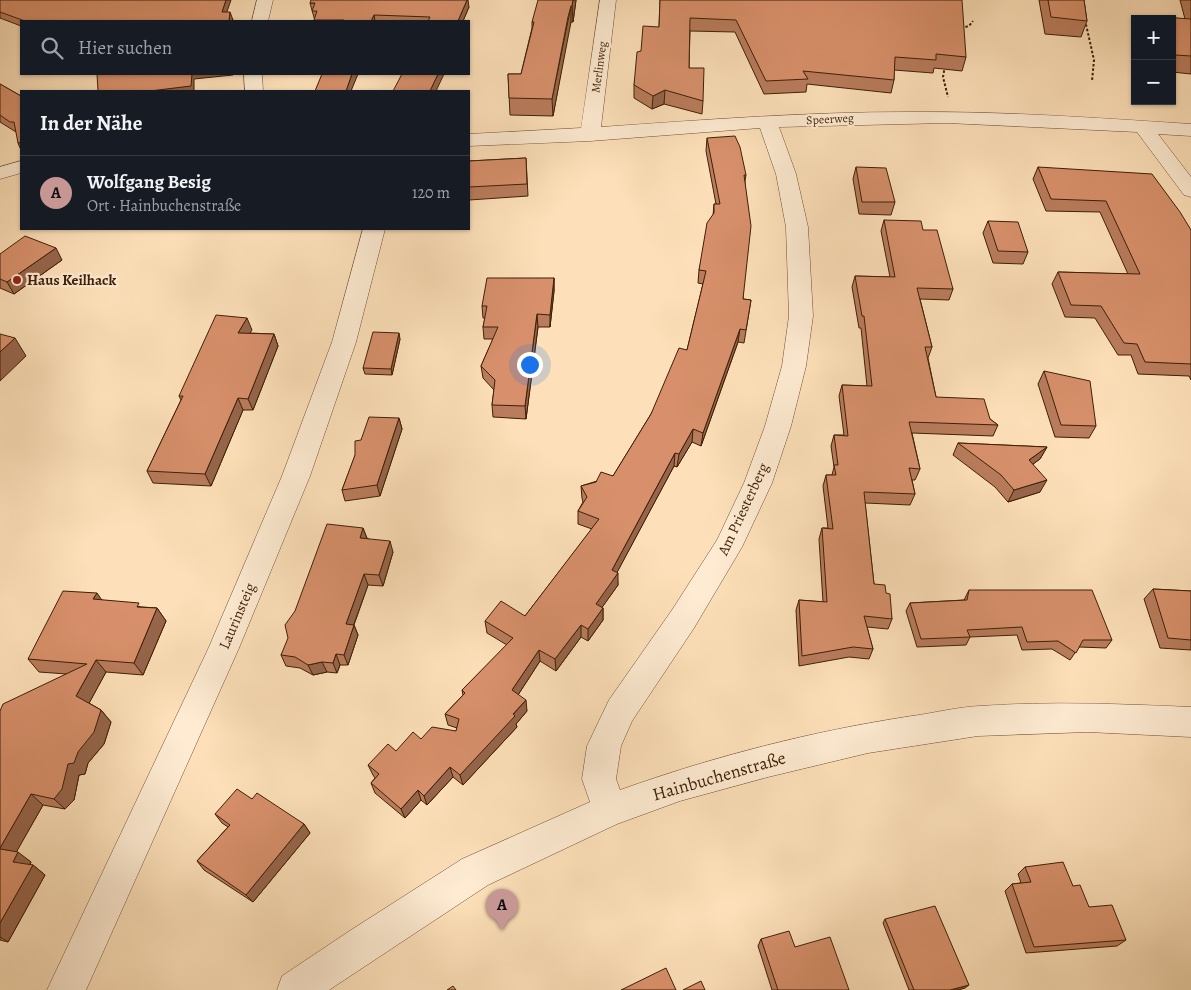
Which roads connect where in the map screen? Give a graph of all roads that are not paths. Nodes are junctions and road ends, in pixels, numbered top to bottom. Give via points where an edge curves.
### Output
1 (266, 0) edge
2 (608, 0) edge
3 (260, 20) edge
4 (253, 75) edge
5 (254, 90) edge
6 (768, 122) junction
7 (1142, 127) junction
8 (1191, 130) edge
9 (590, 134) junction
10 (470, 140) edge
11 (20, 167) edge
12 (0, 173) edge
13 (1191, 191) edge
14 (374, 230) edge
15 (1191, 722) edge
16 (610, 810) junction
17 (66, 990) edge
18 (296, 990) edge

1 - 3 street
2 - 9 street, Merlinweg
4 - 5 street
6 - 7 street, Speerweg via 951,117
6 - 9 street, Speerweg
6 - 16 street, Am Priesterberg via 786,174 797,227 801,316 794,366 758,484 728,546 620,711 604,746 599,779
7 - 8 street, Speerweg
7 - 13 street
9 - 10 street, Speerweg
11 - 12 street
14 - 17 street, Laurinsteig via 344,342 296,476 216,665
15 - 16 street, Hainbuchenstraße via 1088,717 969,722 868,738 768,761 680,785
16 - 18 street, Hainbuchenstraße via 475,872

